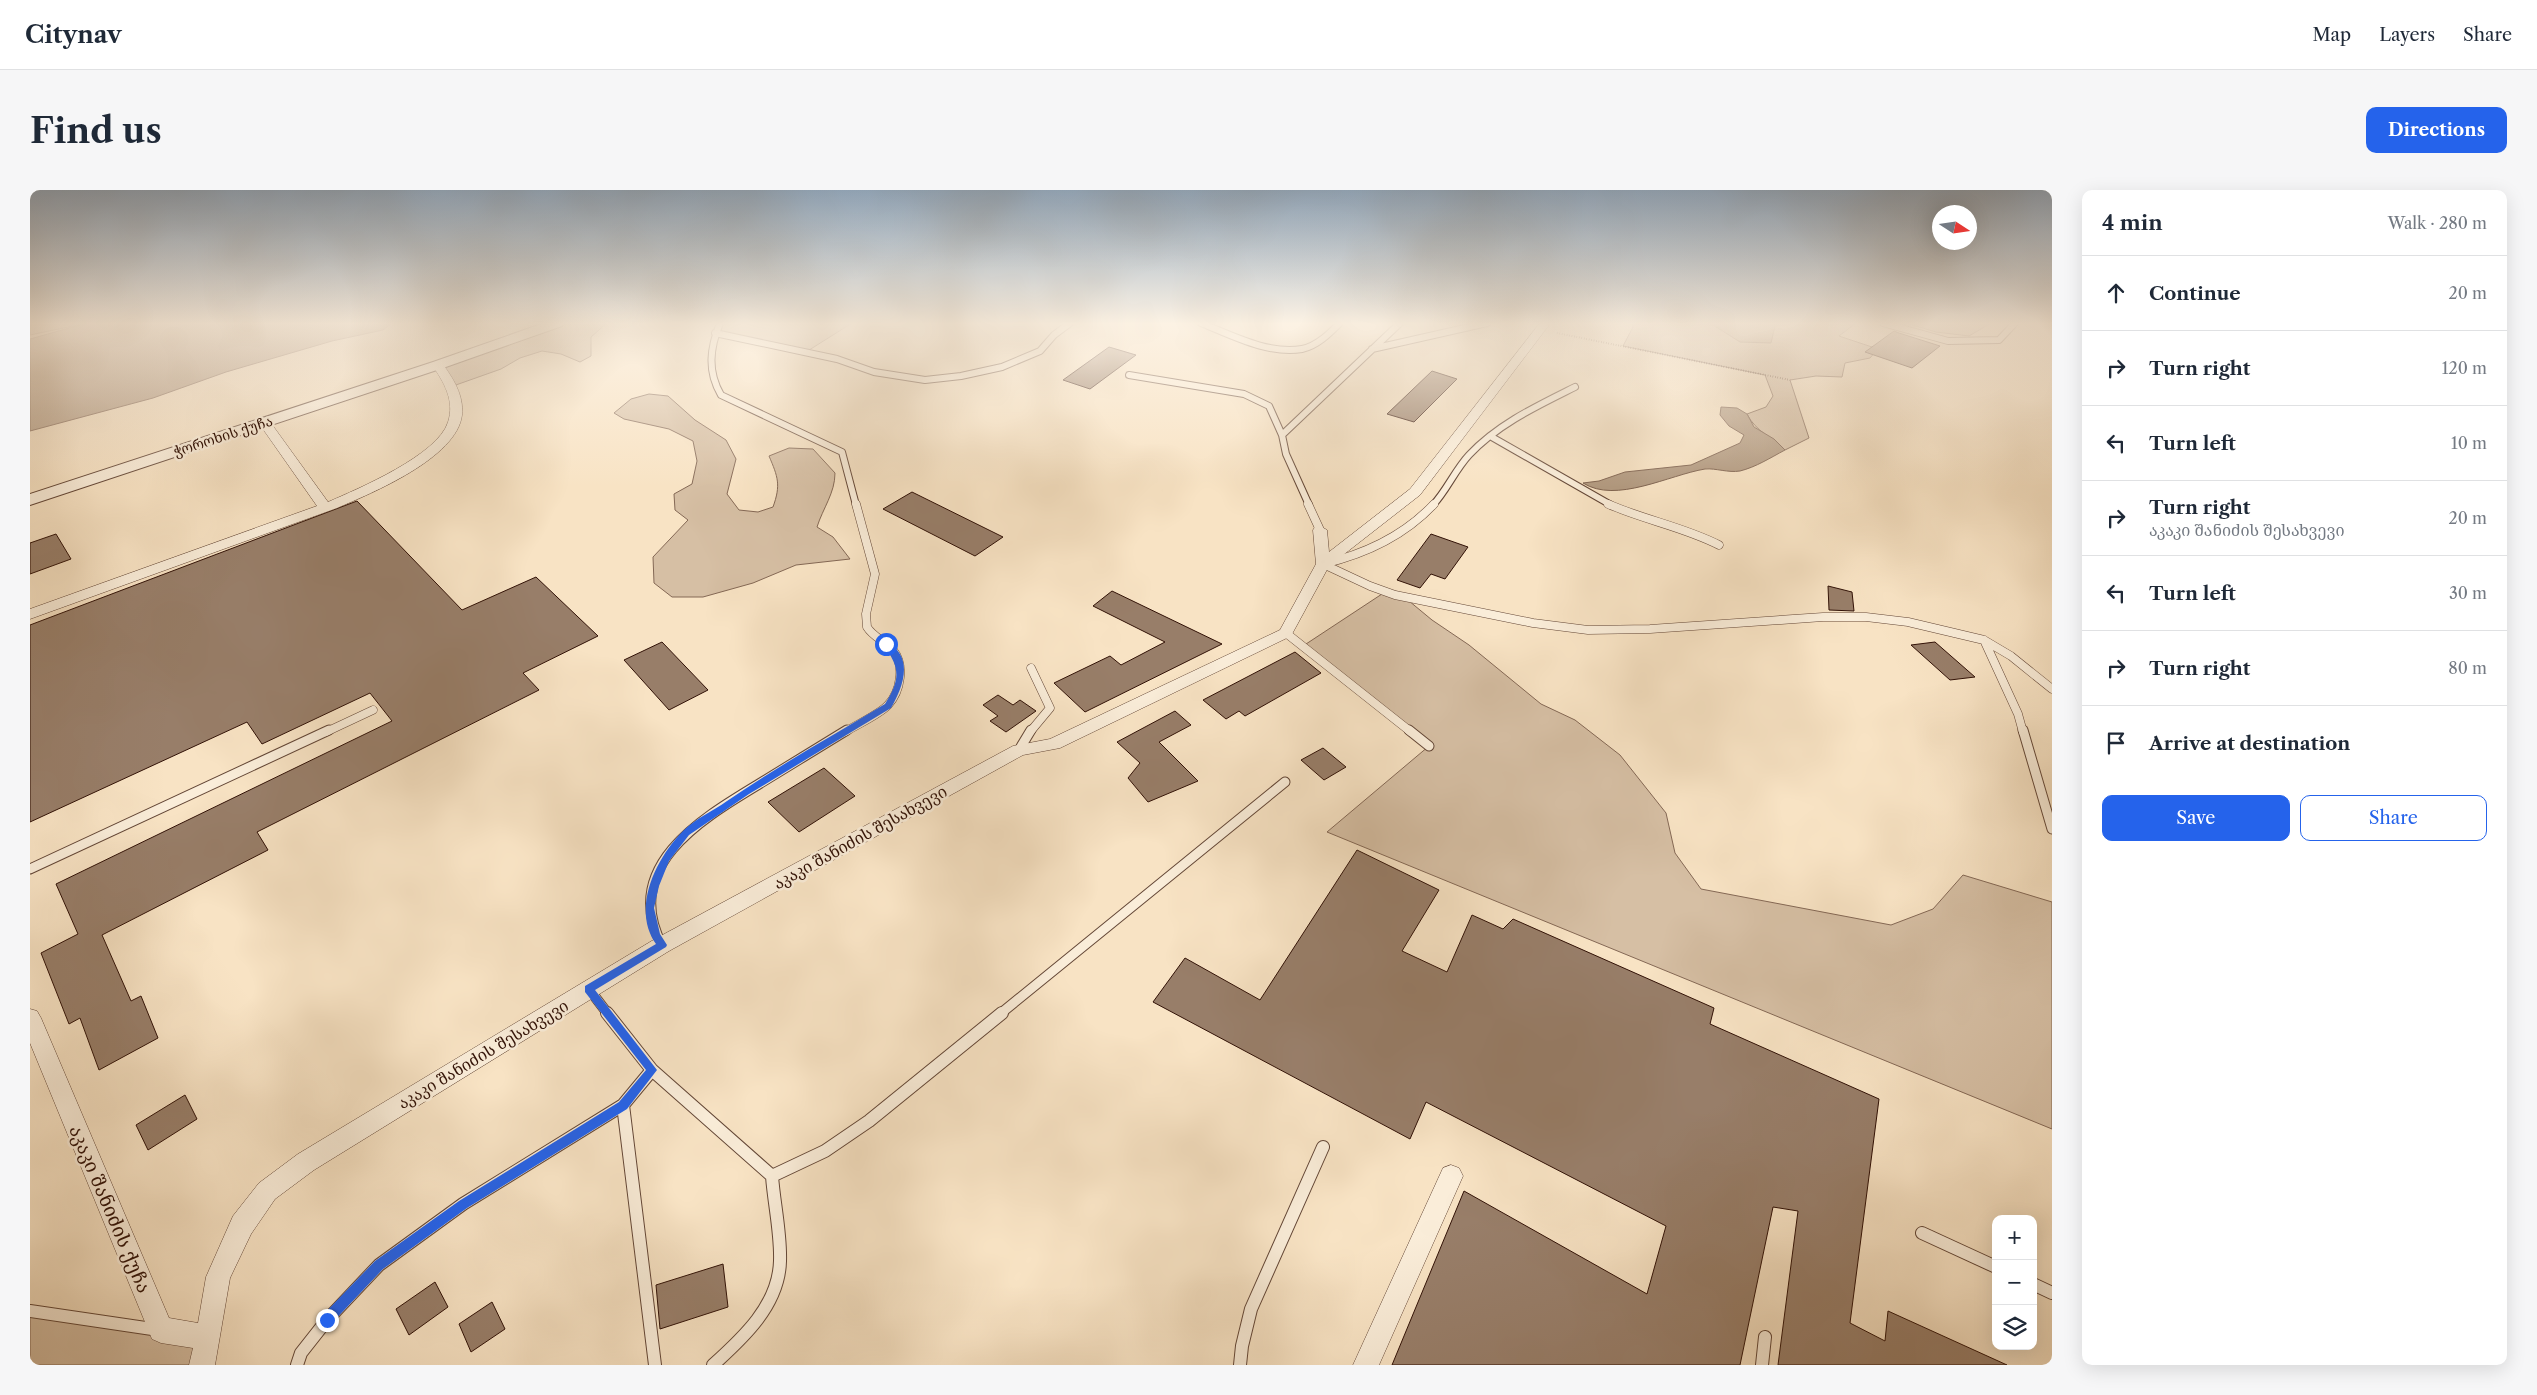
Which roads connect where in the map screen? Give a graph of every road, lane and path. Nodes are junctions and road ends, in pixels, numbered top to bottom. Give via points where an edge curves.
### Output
1 (399, 378) edge
2 (447, 378) edge
3 (711, 378) edge
4 (911, 378) edge
5 (945, 378) edge
6 (1146, 378) edge
7 (1341, 378) edge
8 (1503, 378) edge
9 (1780, 378) edge
10 (1790, 380) dead end
11 (1576, 387) dead end
12 (264, 422) junction
13 (1282, 435) junction
14 (1490, 436) junction
15 (30, 500) edge
16 (325, 507) junction
17 (1320, 530) joint
18 (1719, 546) dead end
19 (1323, 564) junction
20 (30, 614) edge
21 (1286, 633) junction
22 (1984, 640) junction
23 (1031, 668) dead end
24 (2052, 689) edge
25 (373, 710) dead end
26 (1429, 746) dead end
27 (1019, 750) junction
28 (1285, 782) dead end
29 (2052, 829) edge
30 (30, 869) edge
31 (662, 945) junction
32 (589, 989) junction
33 (30, 1018) edge
34 (652, 1070) junction
35 (623, 1105) junction
36 (1323, 1147) dead end
37 (772, 1176) junction
38 (1450, 1176) dead end
39 (1922, 1233) dead end
40 (1992, 1265) edge
41 (2037, 1286) edge
42 (2052, 1293) edge
43 (30, 1311) edge
44 (161, 1330) junction
45 (208, 1337) junction
46 (1765, 1337) dead end
47 (202, 1365) edge
48 (297, 1365) edge
49 (655, 1365) edge
50 (713, 1365) edge
51 (1240, 1365) edge
52 (1366, 1365) edge
53 (1762, 1365) edge

1 - 12 street, ჭოროხის ქუჩა
2 - 16 street via 455,397 453,425 442,442 380,483
3 - 31 lane via 721,395 842,452 875,574 867,626 897,657 902,674 888,706 746,792 686,833 666,859 649,908
4 - 5 lane
6 - 13 lane via 1244,394 1269,406
7 - 13 lane
8 - 19 street via 1415,492
9 - 10 path
11 - 14 lane via 1524,412
12 - 15 street, ჭოროხის ქუჩა
12 - 16 street
13 - 17 lane via 1286,454
14 - 18 lane via 1597,499 1631,514 1703,537
14 - 19 lane via 1467,457 1433,505 1390,540 1348,559
16 - 20 street
17 - 19 street
19 - 21 street
19 - 22 lane via 1385,592 1568,628 1605,631 1671,628 1760,618 1826,616 1913,622
21 - 26 lane
21 - 27 street, აკაკი შანიძის შესახვევი via 1054,744
22 - 24 lane via 2016,658
22 - 29 lane via 2018,714
23 - 27 lane via 1050,708 1032,728
25 - 30 lane
27 - 31 street, აკაკი შანიძის შესახვევი
28 - 37 lane via 869,1121 825,1151
31 - 32 street, აკაკი შანიძის შესახვევი
32 - 34 lane
32 - 45 street, აკაკი შანიძის შესახვევი via 306,1162 267,1191 242,1225 218,1277
33 - 44 street, აკაკი შანიძის ქუჩა
34 - 35 lane
34 - 37 lane
35 - 48 lane via 463,1204 379,1265 327,1320 301,1353
35 - 49 lane
36 - 51 lane via 1262,1278 1240,1344
37 - 50 lane via 780,1262 772,1298 734,1346
38 - 52 street
39 - 40 lane
41 - 42 lane
43 - 44 lane
44 - 45 street
45 - 47 street
46 - 53 lane

